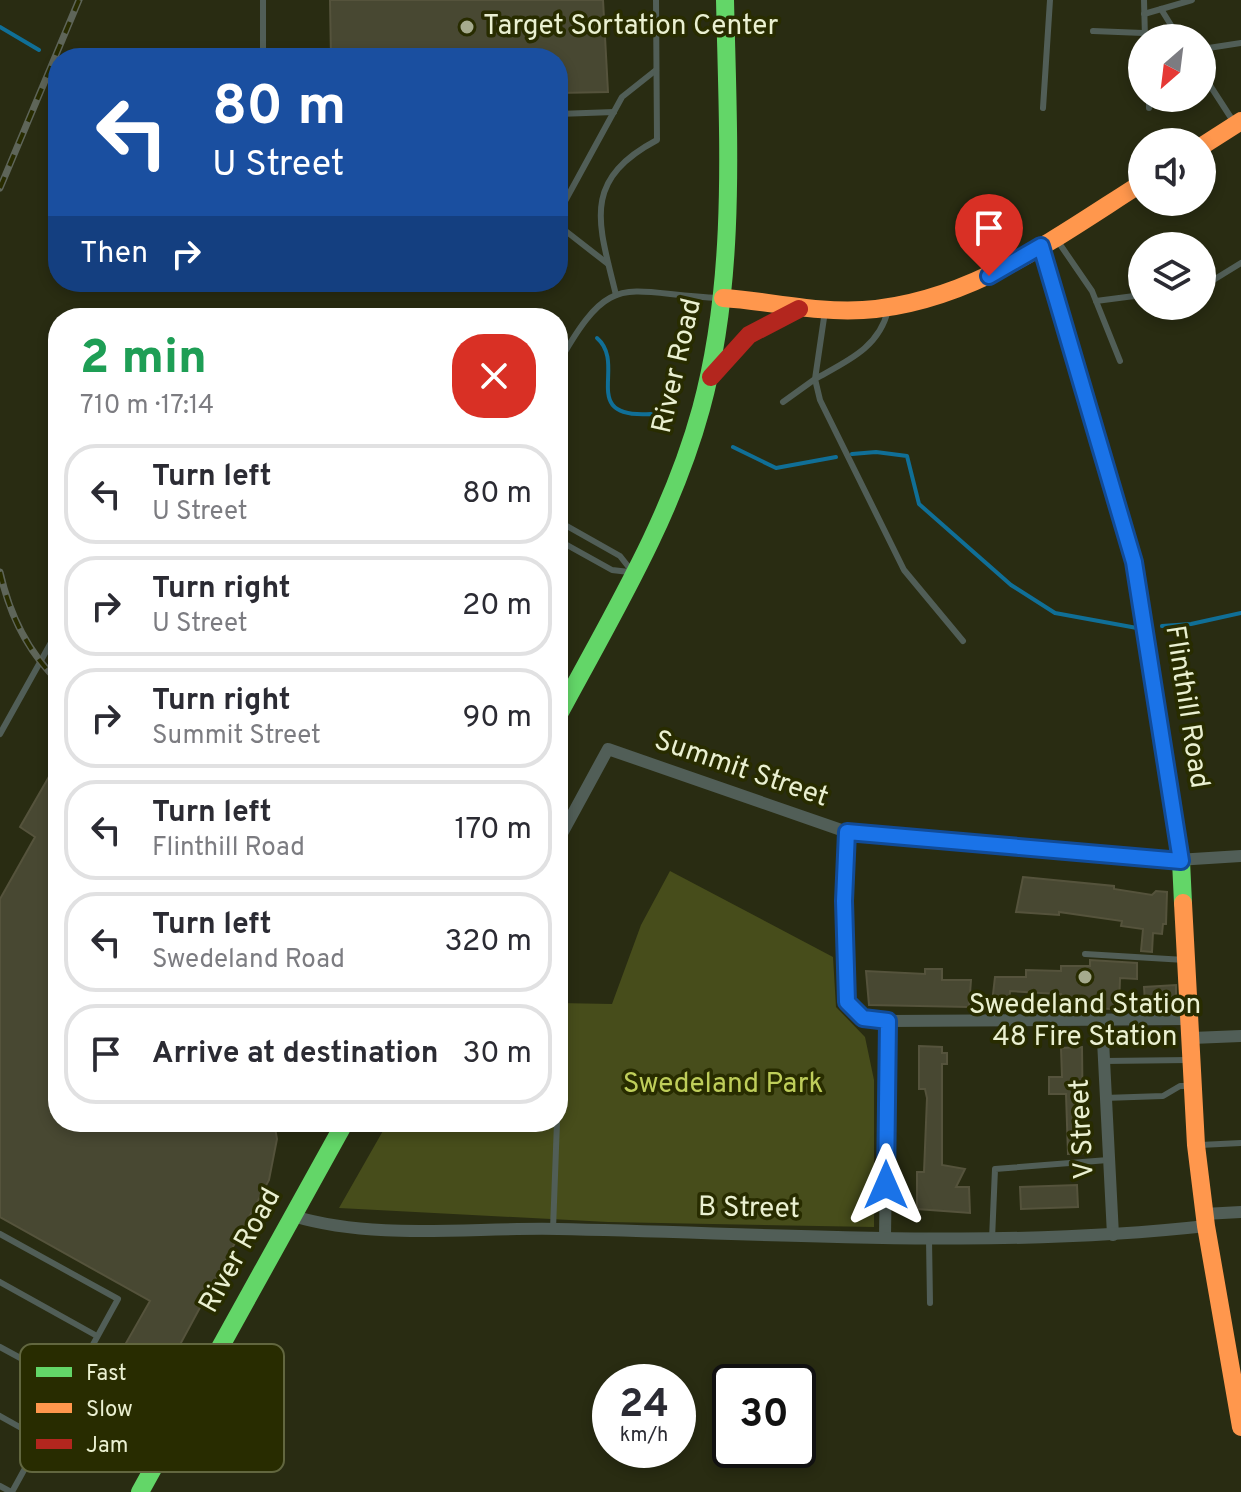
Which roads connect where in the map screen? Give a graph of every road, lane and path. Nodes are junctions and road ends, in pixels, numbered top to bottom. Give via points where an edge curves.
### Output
1 (263, 0) edge
2 (656, 0) edge
3 (725, 0) edge
4 (1050, 0) edge
5 (1144, 0) edge
6 (1192, 0) edge
7 (1161, 9) junction
8 (1144, 14) junction
9 (1144, 24) edge
10 (1170, 24) edge
11 (1093, 31) dead end
12 (1128, 34) edge
13 (1241, 43) edge
14 (1216, 47) edge
15 (263, 48) edge
16 (656, 70) junction
17 (1216, 92) edge
18 (1043, 108) dead end
19 (614, 112) junction
20 (568, 114) edge
21 (1238, 123) edge
22 (1216, 137) edge
23 (1128, 192) edge
24 (568, 196) edge
25 (568, 233) edge
26 (1048, 241) junction
27 (1241, 263) edge
28 (608, 264) junction
29 (1216, 278) edge
30 (616, 295) junction
31 (1128, 297) edge
32 (723, 298) junction
33 (1096, 301) junction
34 (804, 307) junction
35 (889, 308) junction
36 (826, 309) junction
37 (568, 347) edge
38 (1120, 361) dead end
39 (815, 379) junction
40 (707, 382) junction
41 (783, 402) dead end
42 (568, 527) edge
43 (568, 546) edge
44 (633, 573) junction
45 (963, 641) dead end
46 (48, 648) edge
47 (568, 697) edge
48 (0, 734) edge
49 (568, 823) edge
50 (847, 832) junction
51 (1241, 856) edge
52 (1181, 861) junction
53 (1085, 954) dead end
54 (1187, 960) junction
55 (1191, 1019) junction
56 (888, 1021) junction
57 (1102, 1021) junction
58 (1241, 1036) edge
59 (1192, 1038) junction
60 (1192, 1060) junction
61 (1103, 1061) junction
62 (1194, 1087) junction
63 (1104, 1098) junction
64 (339, 1132) edge
65 (557, 1132) edge
66 (1241, 1143) edge
67 (1196, 1145) junction
68 (1108, 1160) junction
69 (1241, 1212) edge
70 (293, 1216) junction
71 (1205, 1220) junction
72 (553, 1229) junction
73 (0, 1234) edge
74 (1113, 1235) junction
75 (885, 1236) junction
76 (929, 1239) junction
77 (992, 1239) junction
78 (0, 1282) edge
79 (930, 1303) dead end
80 (97, 1336) junction
81 (93, 1344) edge
82 (222, 1344) edge
83 (0, 1347) edge
84 (20, 1358) edge
85 (0, 1416) edge
86 (20, 1427) edge
87 (1241, 1427) edge
88 (22, 1472) edge
89 (151, 1472) edge
90 (0, 1486) edge
91 (11, 1492) edge
92 (140, 1492) edge

1 - 15 lane
2 - 16 lane
3 - 32 main road, River Road via 729,220
4 - 18 lane
5 - 8 lane
6 - 7 lane
7 - 8 lane
7 - 10 lane
8 - 9 lane
11 - 12 lane
13 - 14 lane
16 - 19 lane via 622,97
16 - 28 lane via 657,140 614,172 602,196 598,223
17 - 21 lane
19 - 20 lane
19 - 24 lane
21 - 22 main road
23 - 26 main road
25 - 28 lane
26 - 33 lane
26 - 35 main road via 968,286
26 - 52 main road, Flinthill Road via 1134,562
27 - 29 lane
28 - 30 lane
30 - 32 lane via 636,290
30 - 37 lane via 587,315
31 - 33 lane
32 - 34 main road
32 - 40 main road, River Road
33 - 38 lane
34 - 36 main road
34 - 40 main road via 748,333
35 - 36 main road
35 - 39 lane via 879,335 860,355
36 - 39 lane
39 - 41 lane
39 - 45 lane via 820,400 904,570
40 - 44 main road, River Road via 681,469
42 - 44 lane via 620,556
43 - 44 lane via 612,570
44 - 47 main road, River Road
46 - 48 lane
49 - 50 street, Summit Street via 608,749
50 - 52 street, Summit Street
50 - 56 street via 847,1002 863,1018
51 - 52 street, Summit Street
52 - 54 main road, Flinthill Road
53 - 54 lane
54 - 55 main road, Flinthill Road
55 - 57 street
55 - 59 main road, Flinthill Road
56 - 57 street
56 - 75 street
57 - 61 street, V Street
58 - 59 street
59 - 60 main road, Flinthill Road
60 - 61 lane
60 - 62 main road, Flinthill Road
61 - 63 street, V Street
62 - 63 lane via 1180,1086 1163,1096
62 - 67 main road, Flinthill Road
63 - 68 street, V Street
64 - 70 main road, River Road
65 - 72 lane
66 - 67 lane
67 - 71 main road, Flinthill Road
68 - 74 street, V Street
68 - 77 lane via 995,1169
69 - 71 street, B Street
70 - 72 street, B Street via 345,1228
70 - 82 main road, River Road
71 - 74 street, B Street
71 - 87 main road, Flinthill Road
72 - 75 street, B Street
73 - 80 lane via 118,1299
74 - 77 street, B Street
75 - 76 street, B Street
76 - 77 street, B Street
76 - 79 lane
78 - 80 lane
80 - 81 lane
83 - 84 lane
85 - 86 lane
88 - 91 lane
89 - 92 main road, River Road
90 - 91 lane

